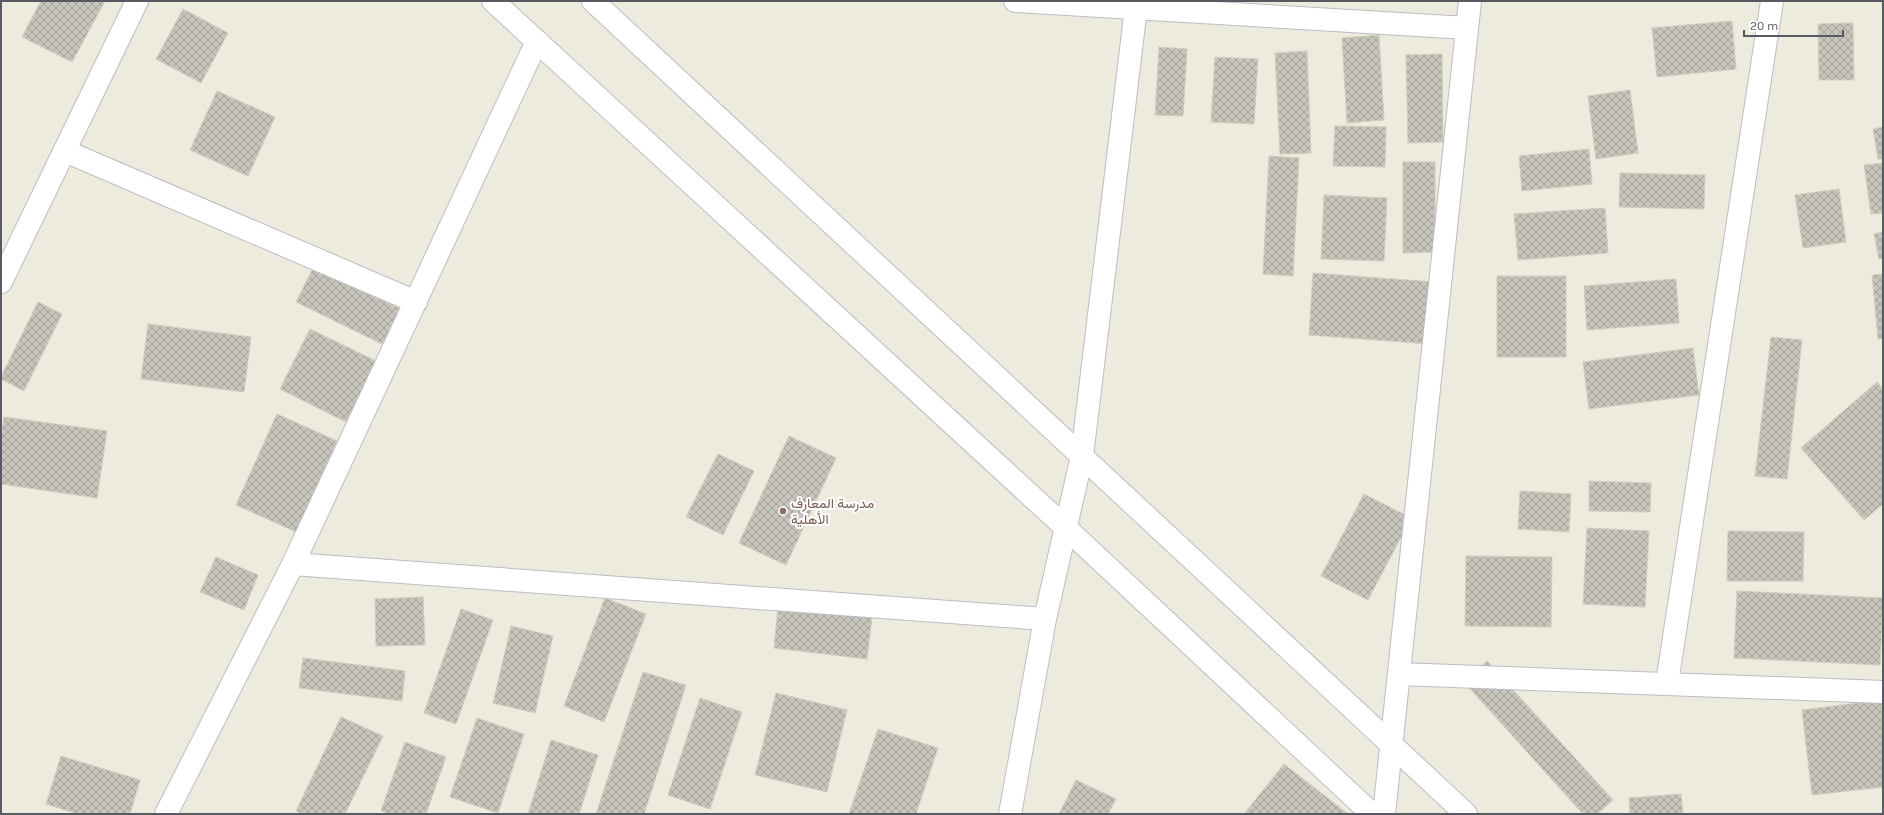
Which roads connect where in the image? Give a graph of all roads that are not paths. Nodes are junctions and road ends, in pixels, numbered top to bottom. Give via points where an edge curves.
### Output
1 (137, 1) edge
2 (493, 1) edge
3 (593, 1) edge
4 (1015, 1) edge
5 (1470, 1) edge
6 (1772, 1) edge
7 (1136, 8) junction
8 (1467, 28) junction
9 (537, 41) junction
10 (65, 151) junction
11 (1, 282) edge
12 (416, 302) junction
13 (1082, 456) junction
14 (1066, 528) junction
15 (293, 564) junction
16 (1045, 619) junction
17 (1400, 674) junction
18 (1667, 684) junction
19 (1883, 692) edge
20 (1392, 745) junction
21 (166, 814) edge
22 (1010, 814) edge
23 (1372, 814) edge
24 (1384, 814) edge
25 (1466, 814) edge

1 - 10 street
2 - 9 street
3 - 13 street
4 - 7 street
5 - 8 street
6 - 18 street
7 - 8 street
7 - 13 street
8 - 17 street
9 - 12 street
9 - 14 street
10 - 11 street
10 - 12 street
12 - 15 street
13 - 14 street
13 - 20 street
14 - 16 street
14 - 23 street
15 - 16 street
15 - 21 street
16 - 22 street
17 - 18 street
17 - 20 street
18 - 19 street
20 - 24 street
20 - 25 street

